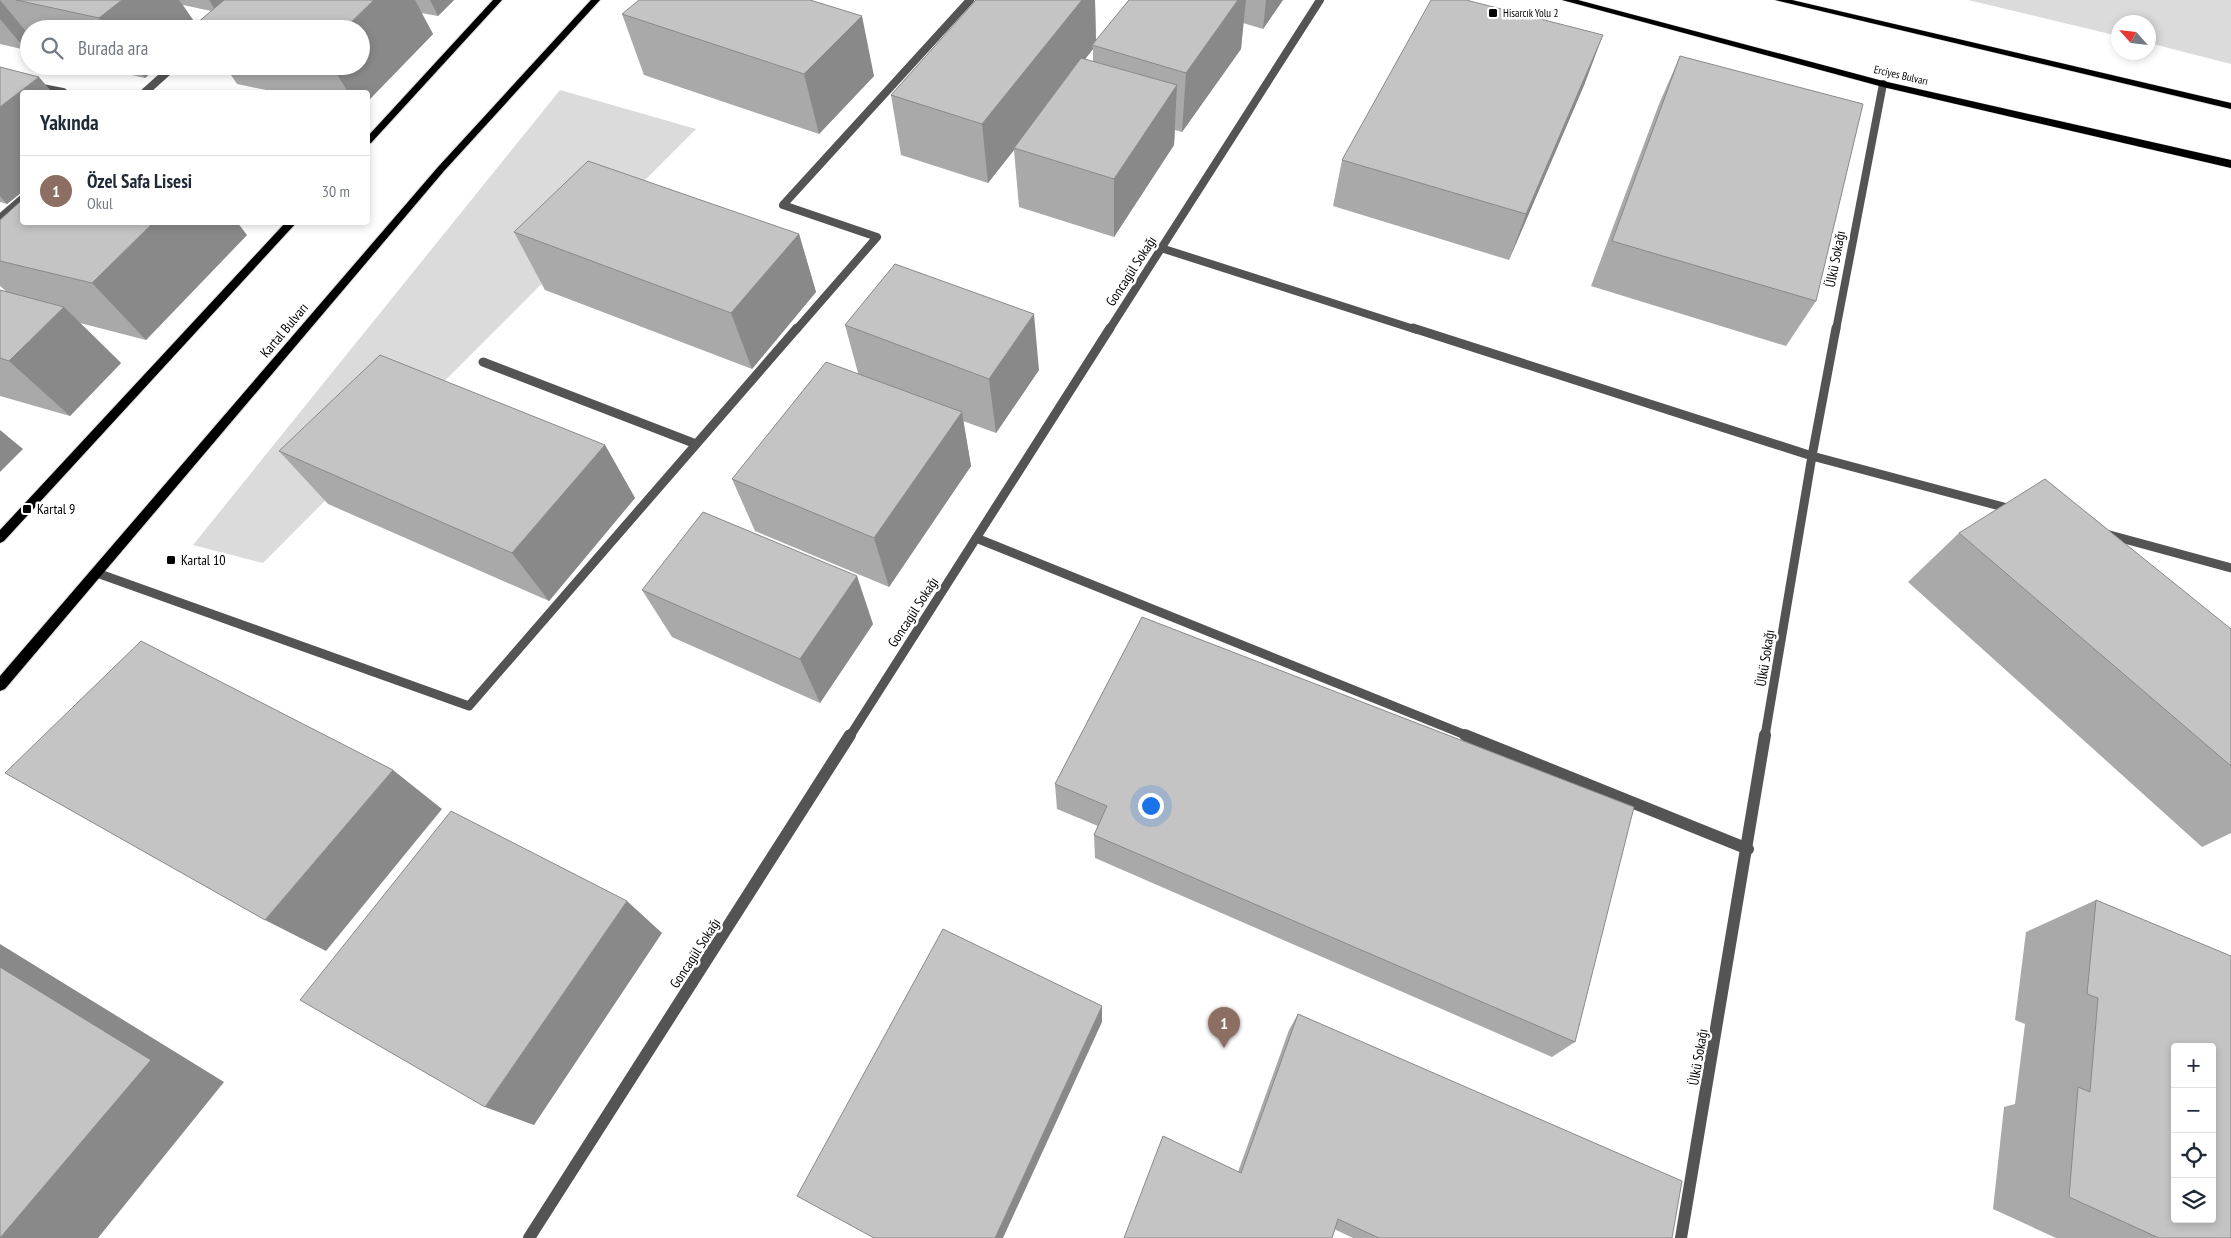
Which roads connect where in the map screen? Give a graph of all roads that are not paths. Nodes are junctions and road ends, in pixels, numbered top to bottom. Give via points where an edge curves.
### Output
1 (498, 0) edge
2 (596, 0) edge
3 (970, 0) edge
4 (1320, 0) edge
5 (1567, 0) edge
6 (1780, 0) edge
7 (164, 75) edge
8 (1883, 84) junction
9 (27, 85) edge
10 (53, 90) edge
11 (147, 90) edge
12 (2231, 106) edge
13 (370, 139) edge
14 (2231, 164) edge
15 (20, 201) edge
16 (0, 218) edge
17 (289, 225) edge
18 (1161, 248) junction
19 (483, 362) dead end
20 (696, 444) junction
21 (1812, 456) junction
22 (2022, 512) edge
23 (2098, 532) edge
24 (0, 538) edge
25 (976, 538) junction
26 (2231, 568) edge
27 (97, 573) junction
28 (0, 685) edge
29 (1748, 849) junction
30 (529, 1238) edge
31 (1681, 1238) edge

1 - 13 main road
2 - 27 main road, Kartal Bulvarı via 441,169
3 - 20 street via 782,205 876,238
4 - 18 street, Goncagül Sokağı
5 - 8 highway, Erciyes Bulvarı
6 - 12 highway
7 - 11 street
8 - 14 highway, Erciyes Bulvarı
8 - 21 street, Ülkü Sokağı
9 - 10 street
15 - 16 street
17 - 24 main road
18 - 21 street
18 - 25 street, Goncagül Sokağı
19 - 20 street
20 - 27 street via 469,706
21 - 22 street
21 - 29 street, Ülkü Sokağı
23 - 26 street
25 - 29 street
25 - 30 street, Goncagül Sokağı
27 - 28 main road, Kartal Bulvarı
29 - 31 street, Ülkü Sokağı

